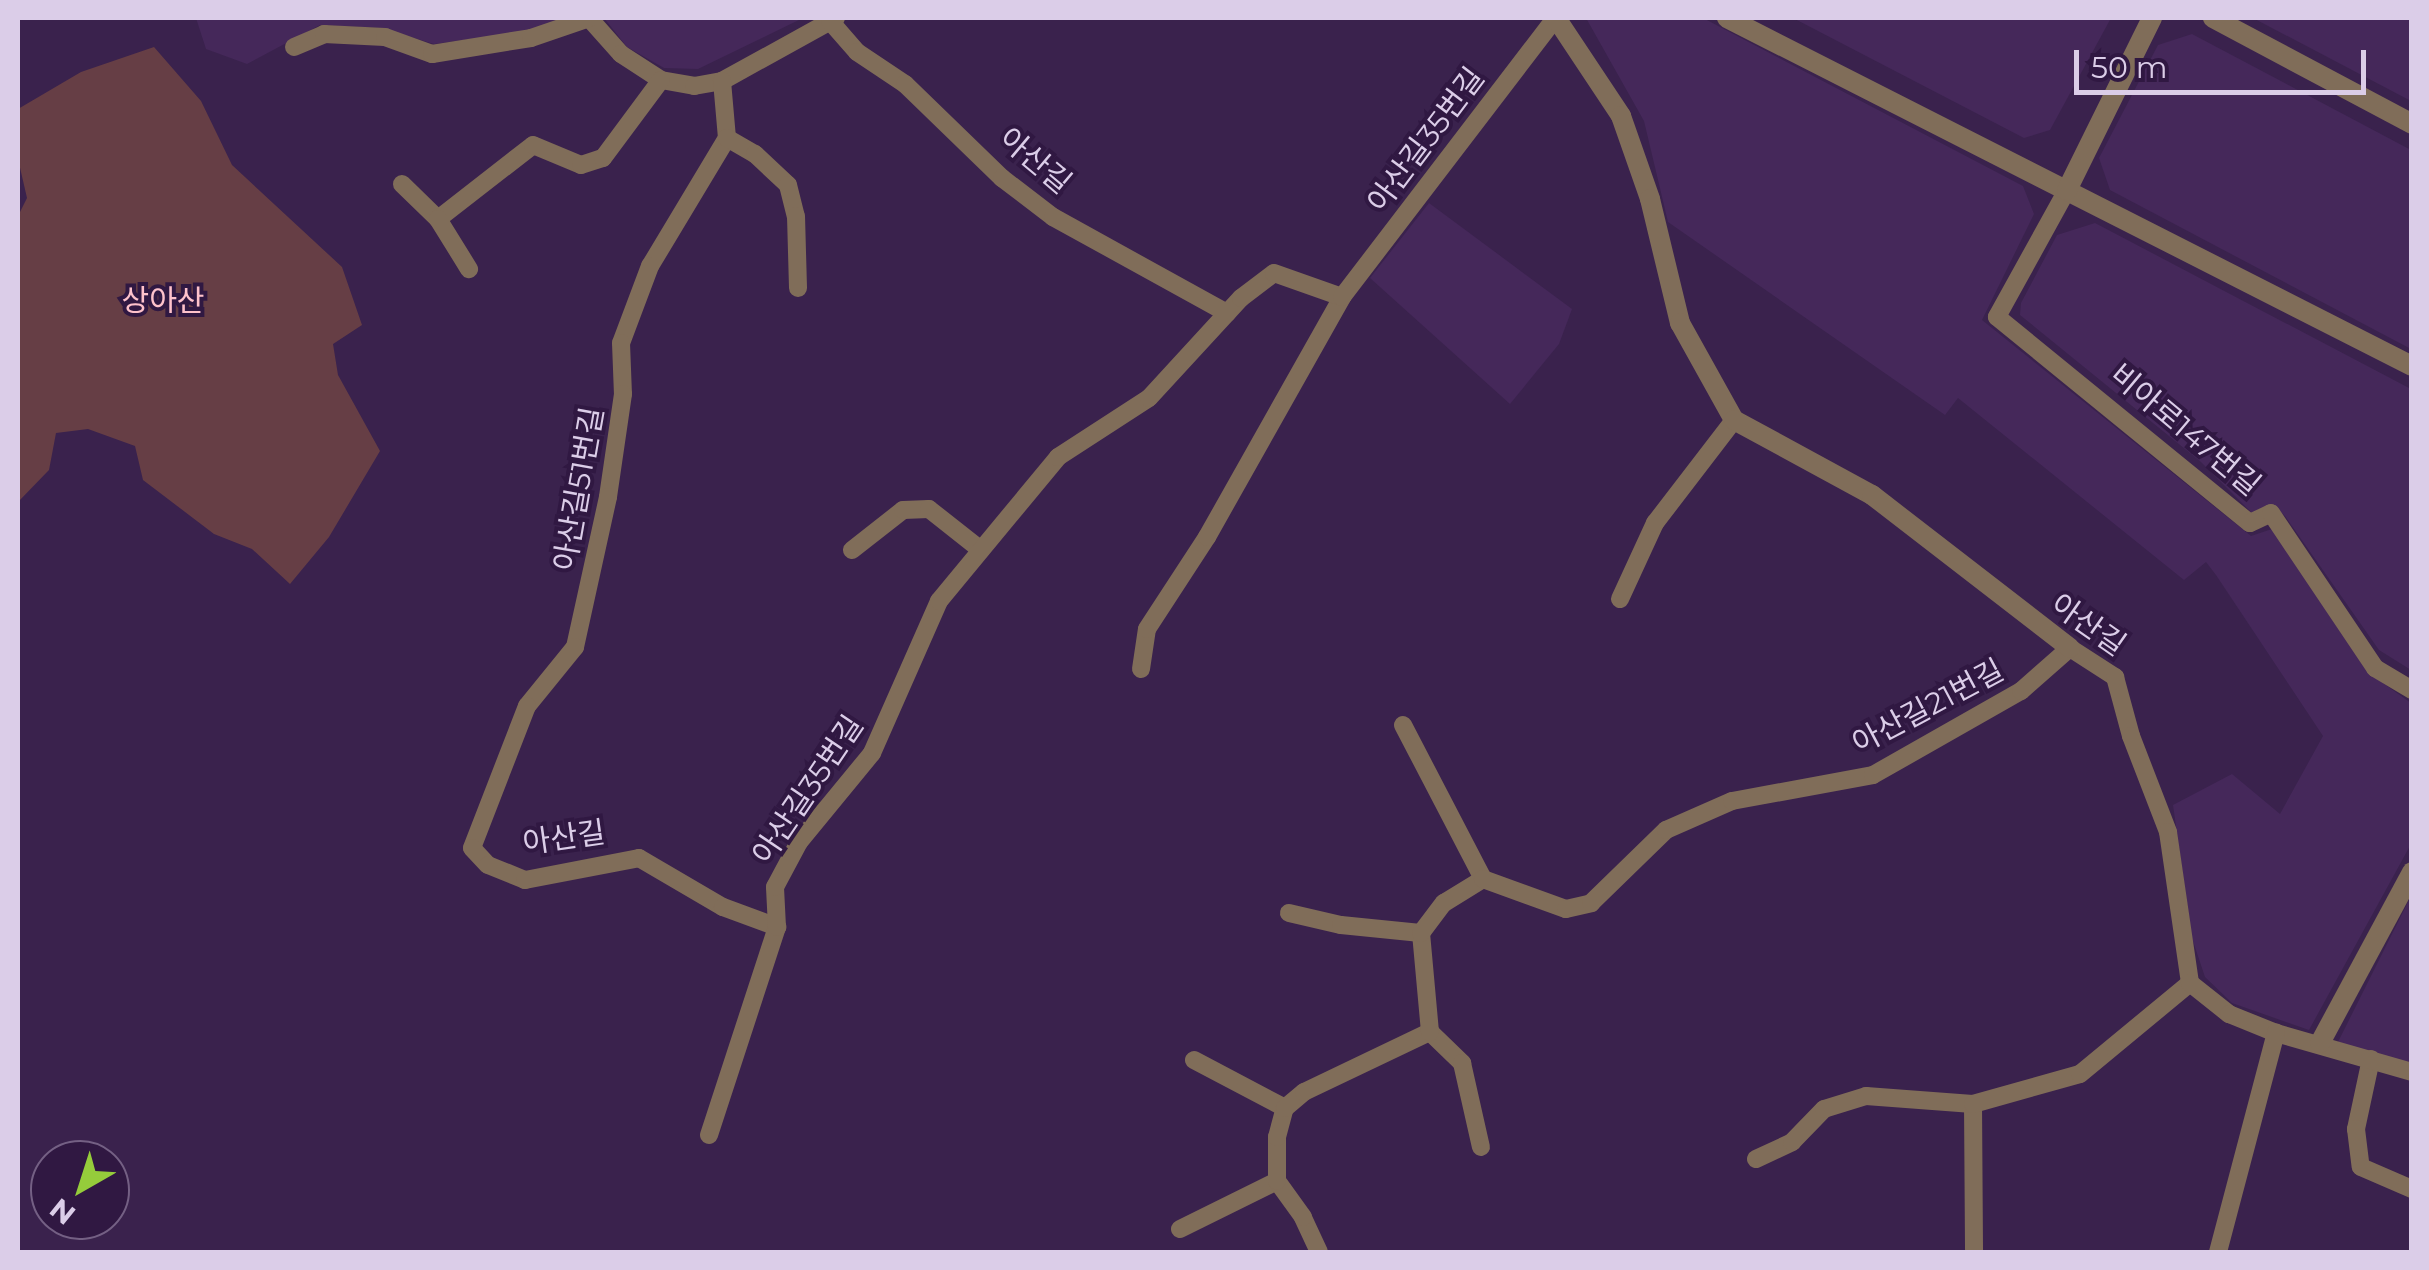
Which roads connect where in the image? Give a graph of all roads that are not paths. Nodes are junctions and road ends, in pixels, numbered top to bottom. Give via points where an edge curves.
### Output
1 (589, 18) edge
2 (1555, 18) edge
3 (1727, 18) edge
4 (2152, 18) edge
5 (2213, 18) edge
6 (833, 19) edge
7 (294, 47) dead end
8 (660, 80) junction
9 (722, 81) junction
10 (2412, 124) edge
11 (727, 138) junction
12 (402, 184) dead end
13 (2067, 190) junction
14 (438, 220) junction
15 (470, 269) dead end
16 (798, 288) dead end
17 (1342, 297) junction
18 (1228, 313) junction
19 (2412, 366) edge
20 (1734, 420) junction
21 (852, 550) dead end
22 (981, 550) junction
23 (1620, 599) dead end
24 (2070, 648) junction
25 (1140, 669) dead end
26 (2412, 690) edge
27 (1402, 725) dead end
28 (472, 848) joint
29 (2412, 872) edge
30 (1483, 879) junction
31 (1289, 912) dead end
32 (777, 927) junction
33 (1421, 932) junction
34 (2190, 983) junction
35 (1430, 1032) junction
36 (2276, 1033) junction
37 (2320, 1043) junction
38 (2371, 1059) junction
39 (1194, 1060) dead end
40 (2412, 1072) edge
41 (1973, 1104) junction
42 (1284, 1108) junction
43 (709, 1135) dead end
44 (1481, 1147) dead end
45 (1756, 1158) dead end
46 (1277, 1181) junction
47 (2412, 1189) edge
48 (1180, 1229) dead end
49 (1319, 1252) edge
50 (1974, 1252) edge
51 (2218, 1252) edge

1 - 7 lane via 531,38 432,54 384,37 324,34
1 - 8 lane via 621,54
2 - 17 lane, 아산길35번길
2 - 20 street via 1621,116 1650,199 1680,323
3 - 13 street
4 - 13 street, 비아로147번길
5 - 10 street
6 - 9 lane, 아산길
6 - 18 lane, 아산길 via 857,52 905,84 1040,207
8 - 9 lane, 아산길 via 694,86
8 - 14 lane via 603,158 581,165 534,145
9 - 11 lane
11 - 16 lane via 788,185
11 - 28 lane, 아산길51번길 via 650,266 620,343 624,394 575,648 527,706
12 - 14 lane
13 - 19 street
13 - 26 lane, 비아로147번길 via 1997,316 2250,524 2271,513 2375,668
14 - 15 lane
17 - 18 lane, 아산길35번길 via 1274,273
17 - 25 lane, 아산길35번길 via 1207,537 1147,629
18 - 22 lane, 아산길35번길 via 1149,398 1058,456
20 - 23 lane via 1655,524
20 - 24 street, 아산길 via 1872,496
21 - 22 lane via 903,510 929,509
22 - 32 lane, 아산길35번길 via 939,601 872,753 799,842 775,887
24 - 30 lane, 아산길21번길 via 2021,690 1873,775 1732,801 1666,830 1591,903 1566,908
24 - 34 lane, 아산길 via 2115,677 2168,832
27 - 30 lane
28 - 32 lane, 아산길 via 488,864 524,880 639,858 723,907
29 - 37 street
30 - 33 lane via 1444,903
31 - 33 lane
32 - 43 lane, 아산길35번길
33 - 35 lane
34 - 36 lane via 2229,1014
34 - 41 lane via 2080,1074
35 - 42 lane
35 - 44 lane via 1462,1063
36 - 37 lane
36 - 51 lane
37 - 38 lane
38 - 40 lane
38 - 47 lane via 2356,1129 2361,1167
39 - 42 lane
41 - 45 lane via 1866,1096 1824,1110 1792,1142
41 - 50 lane
42 - 46 lane
46 - 48 lane
46 - 49 lane

